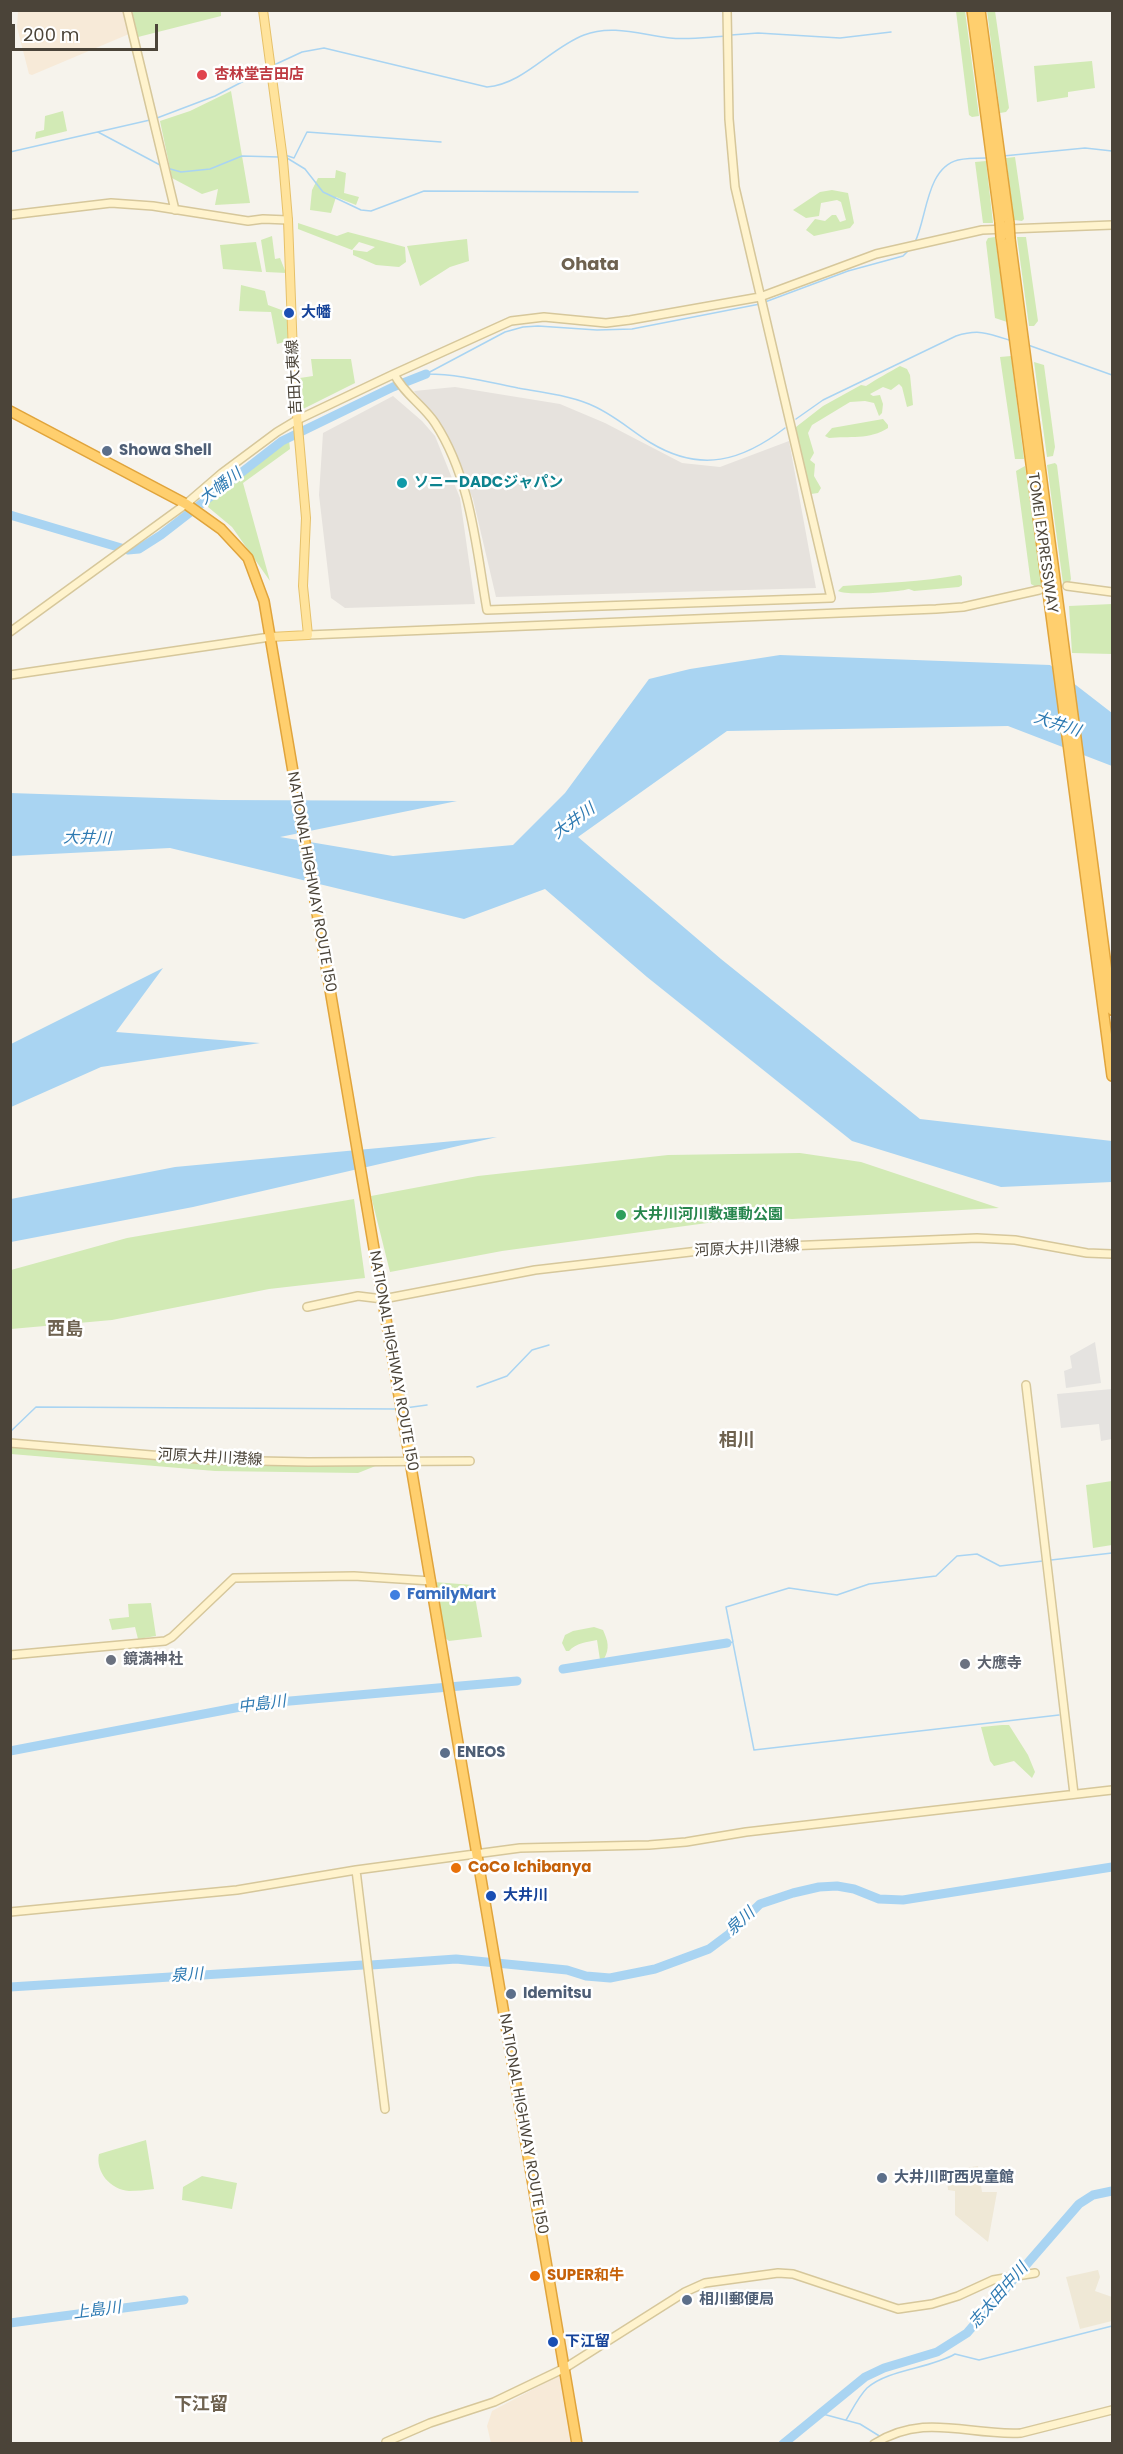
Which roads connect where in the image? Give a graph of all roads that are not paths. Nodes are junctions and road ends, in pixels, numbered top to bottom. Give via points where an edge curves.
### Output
1 (127, 10) edge
2 (263, 10) edge
3 (727, 10) edge
4 (972, 10) edge
5 (980, 10) edge
6 (993, 139) junction
7 (175, 210) junction
8 (10, 215) edge
9 (288, 220) junction
10 (1113, 225) edge
11 (760, 297) junction
12 (1018, 325) junction
13 (396, 377) junction
14 (10, 411) edge
15 (297, 420) junction
16 (186, 504) junction
17 (1067, 586) dead end
18 (1039, 590) dead end
19 (1113, 592) edge
20 (1056, 613) junction
21 (10, 632) edge
22 (308, 635) junction
23 (270, 640) junction
24 (10, 675) edge
25 (1113, 1010) edge
26 (1113, 1076) edge
27 (1113, 1254) edge
28 (382, 1295) junction
29 (307, 1307) dead end
30 (1026, 1385) dead end
31 (10, 1443) edge
32 (470, 1461) dead end
33 (410, 1462) junction
34 (431, 1581) junction
35 (10, 1655) edge
36 (1113, 1790) edge
37 (1074, 1794) junction
38 (477, 1853) junction
39 (356, 1870) junction
40 (10, 1912) edge
41 (385, 2109) dead end
42 (1035, 2273) dead end
43 (565, 2368) junction
44 (1113, 2410) edge
45 (386, 2442) dead end
46 (577, 2444) edge
47 (874, 2444) edge

1 - 7 street
2 - 9 main road, 吉田大東線
3 - 11 street via 735,187
4 - 6 highway, TOMEI EXPRESSWAY
5 - 6 highway, TOMEI EXPRESSWAY
6 - 12 highway, TOMEI EXPRESSWAY, bridge
7 - 8 street via 111,203
7 - 9 street via 248,221
9 - 15 main road, 吉田大東線
10 - 11 street via 982,231 902,247
11 - 13 street via 606,323 544,317 511,321
11 - 13 street via 831,598 487,610 466,490 434,422 403,391
12 - 20 highway, TOMEI EXPRESSWAY via 1027,358
12 - 20 highway, TOMEI EXPRESSWAY via 1016,356
13 - 15 street
14 - 16 highway, NATIONAL HIGHWAY ROUTE 150
15 - 16 street via 247,454
15 - 22 main road, 吉田大東線 via 306,518 303,586
16 - 21 street
16 - 23 highway, NATIONAL HIGHWAY ROUTE 150 via 228,535 248,558 264,601
17 - 19 street
18 - 22 street via 936,609
20 - 25 highway, TOMEI EXPRESSWAY
20 - 26 highway, TOMEI EXPRESSWAY
22 - 23 main road
23 - 24 street
23 - 28 highway, NATIONAL HIGHWAY ROUTE 150
27 - 28 street, 河原大井川港線 via 977,1238 716,1249 535,1270
28 - 29 street, 河原大井川港線
28 - 33 highway, NATIONAL HIGHWAY ROUTE 150
30 - 37 street
31 - 33 street, 河原大井川港線 via 210,1460
32 - 33 street, 河原大井川港線
33 - 34 highway, NATIONAL HIGHWAY ROUTE 150
34 - 35 street via 344,1576 234,1578 165,1641
34 - 38 highway, NATIONAL HIGHWAY ROUTE 150
36 - 37 street
37 - 38 street via 686,1842
38 - 39 street
38 - 43 highway, NATIONAL HIGHWAY ROUTE 150
39 - 40 street via 237,1890
39 - 41 street
42 - 43 street via 993,2280 932,2304 898,2309 793,2274 705,2283
43 - 45 street via 494,2402
43 - 46 highway, NATIONAL HIGHWAY ROUTE 150
44 - 47 street via 1021,2433 924,2426 894,2433

